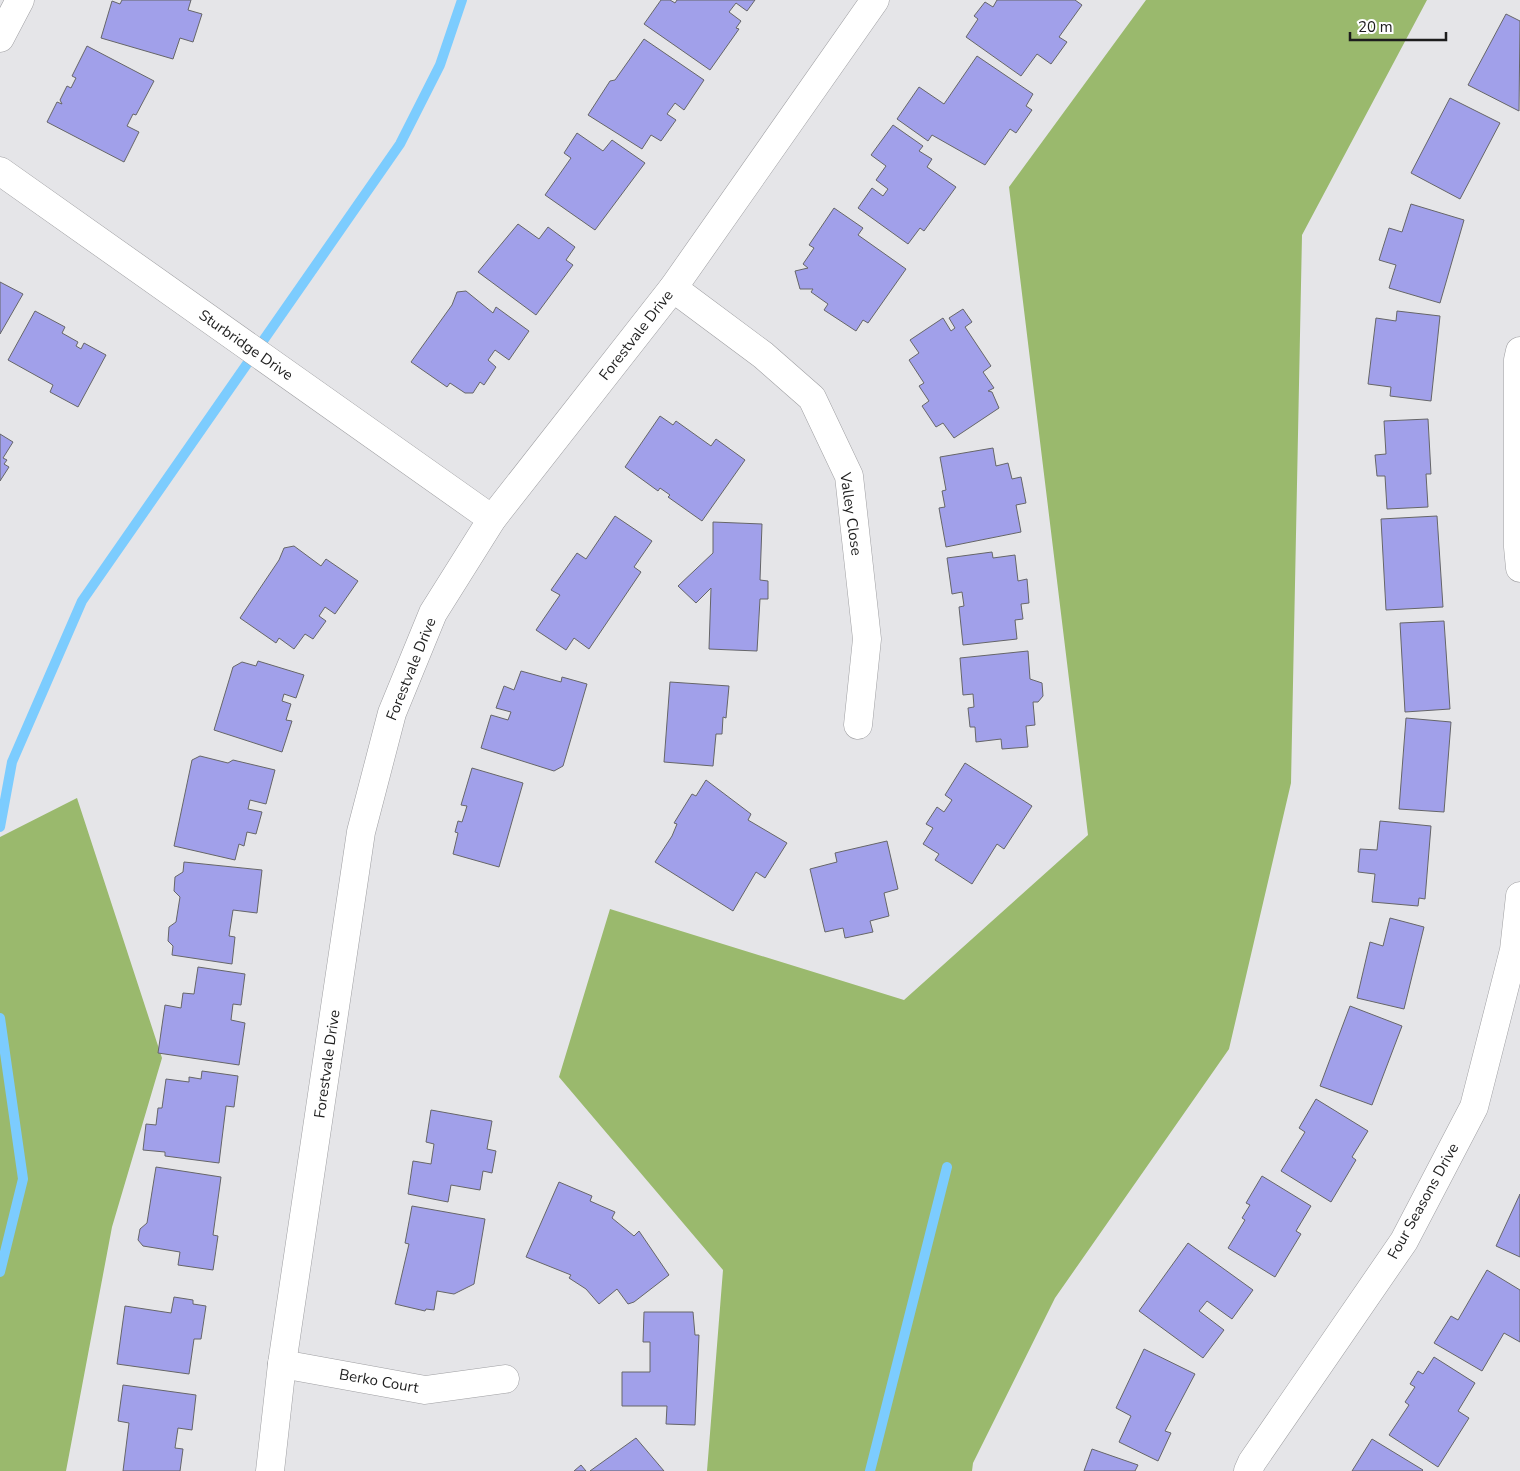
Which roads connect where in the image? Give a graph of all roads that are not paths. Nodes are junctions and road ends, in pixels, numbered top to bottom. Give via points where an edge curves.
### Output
1 (20, 0) edge
2 (874, 0) edge
3 (0, 38) edge
4 (0, 171) edge
5 (673, 288) junction
6 (1520, 351) edge
7 (492, 519) junction
8 (1520, 568) edge
9 (858, 725) dead end
10 (1520, 896) edge
11 (282, 1364) junction
12 (505, 1378) dead end
13 (270, 1471) edge
14 (1248, 1471) edge

1 - 3 street
2 - 5 street, Forestvale Drive
4 - 7 street, Sturbridge Drive
5 - 7 street, Forestvale Drive
5 - 9 street, Valley Close via 763,355 812,398 849,476 867,639
6 - 8 street
7 - 11 street, Forestvale Drive via 433,613 392,712 364,823
10 - 14 street, Four Seasons Drive via 1514,950 1474,1107 1404,1241
11 - 12 street, Berko Court via 425,1390
11 - 13 street, Forestvale Drive

